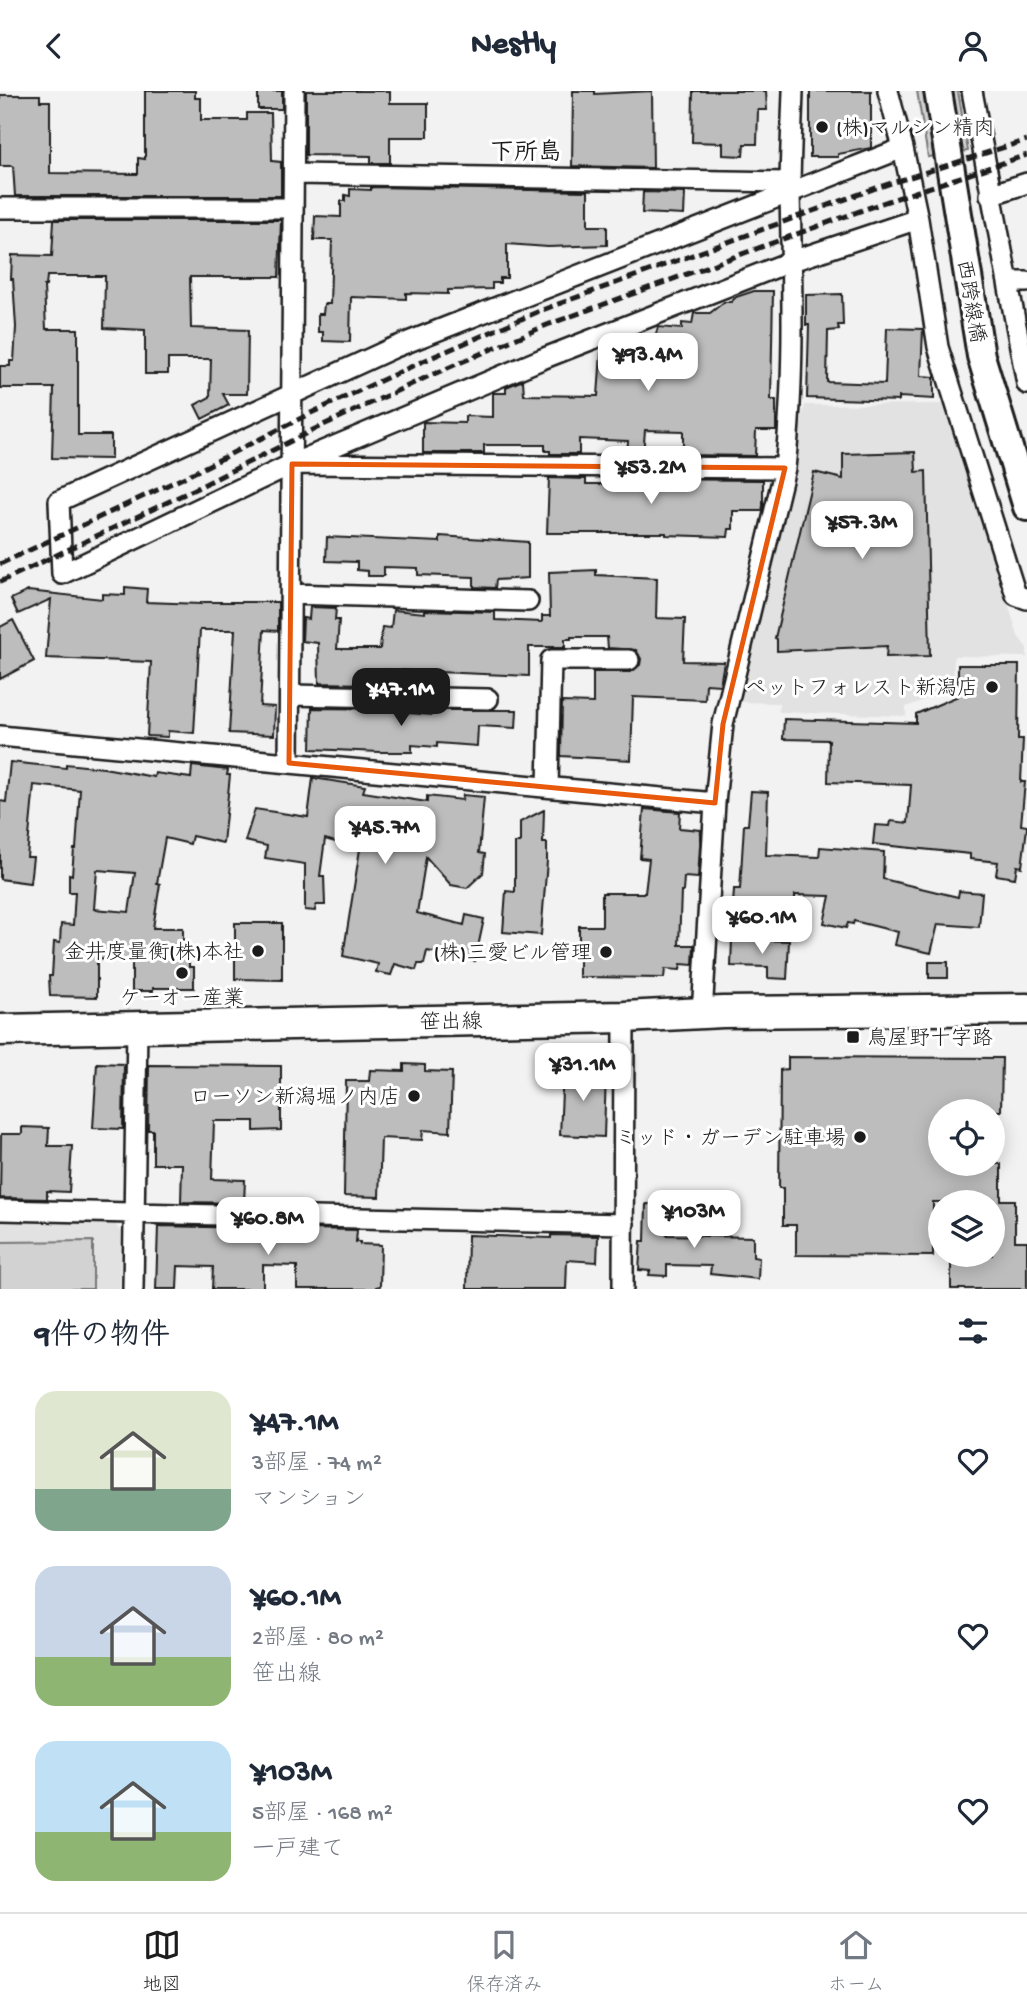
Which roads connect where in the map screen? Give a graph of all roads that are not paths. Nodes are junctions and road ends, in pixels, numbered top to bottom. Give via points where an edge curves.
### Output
1 (295, 91) edge
2 (793, 91) edge
3 (888, 91) edge
4 (938, 91) edge
5 (972, 91) edge
6 (903, 148) junction
7 (294, 174) junction
8 (1027, 183) edge
9 (790, 187) junction
10 (990, 195) junction
11 (0, 208) edge
12 (293, 208) junction
13 (918, 219) junction
14 (792, 261) junction
15 (1017, 282) edge
16 (1027, 384) edge
17 (292, 393) junction
18 (292, 464) junction
19 (785, 468) junction
20 (1027, 507) edge
21 (290, 594) junction
22 (1027, 600) edge
23 (528, 601) dead end
24 (629, 660) dead end
25 (290, 695) junction
26 (488, 699) dead end
27 (0, 736) edge
28 (289, 763) junction
29 (548, 787) junction
30 (715, 803) junction
31 (1027, 1009) edge
32 (702, 1014) junction
33 (624, 1017) junction
34 (137, 1027) junction
35 (0, 1030) edge
36 (0, 1210) edge
37 (134, 1212) junction
38 (624, 1224) junction
39 (133, 1289) edge
40 (624, 1289) edge

1 - 7 street
2 - 9 street
3 - 6 street
4 - 20 main road, 西跨線橋 via 981,356
5 - 10 street
6 - 9 street
6 - 13 street
7 - 9 street
7 - 12 street
8 - 10 street
9 - 14 street
9 - 17 street
10 - 15 street
11 - 12 street
12 - 17 street
13 - 14 street
13 - 22 street via 939,347 1016,595
14 - 18 street
14 - 19 street via 790,425
15 - 16 street
17 - 18 street
17 - 18 street via 59,501 62,574
18 - 19 street
18 - 21 street
19 - 30 street via 723,724
21 - 23 street
21 - 25 street
24 - 29 street via 551,660
25 - 26 street
25 - 28 street
27 - 28 street
28 - 29 street
29 - 30 street
30 - 32 street
31 - 32 main road, 笹出線
32 - 33 main road, 笹出線
33 - 34 main road, 笹出線
33 - 38 street
34 - 35 main road, 笹出線
34 - 37 street
36 - 37 street
37 - 38 street
37 - 39 street
38 - 40 street

